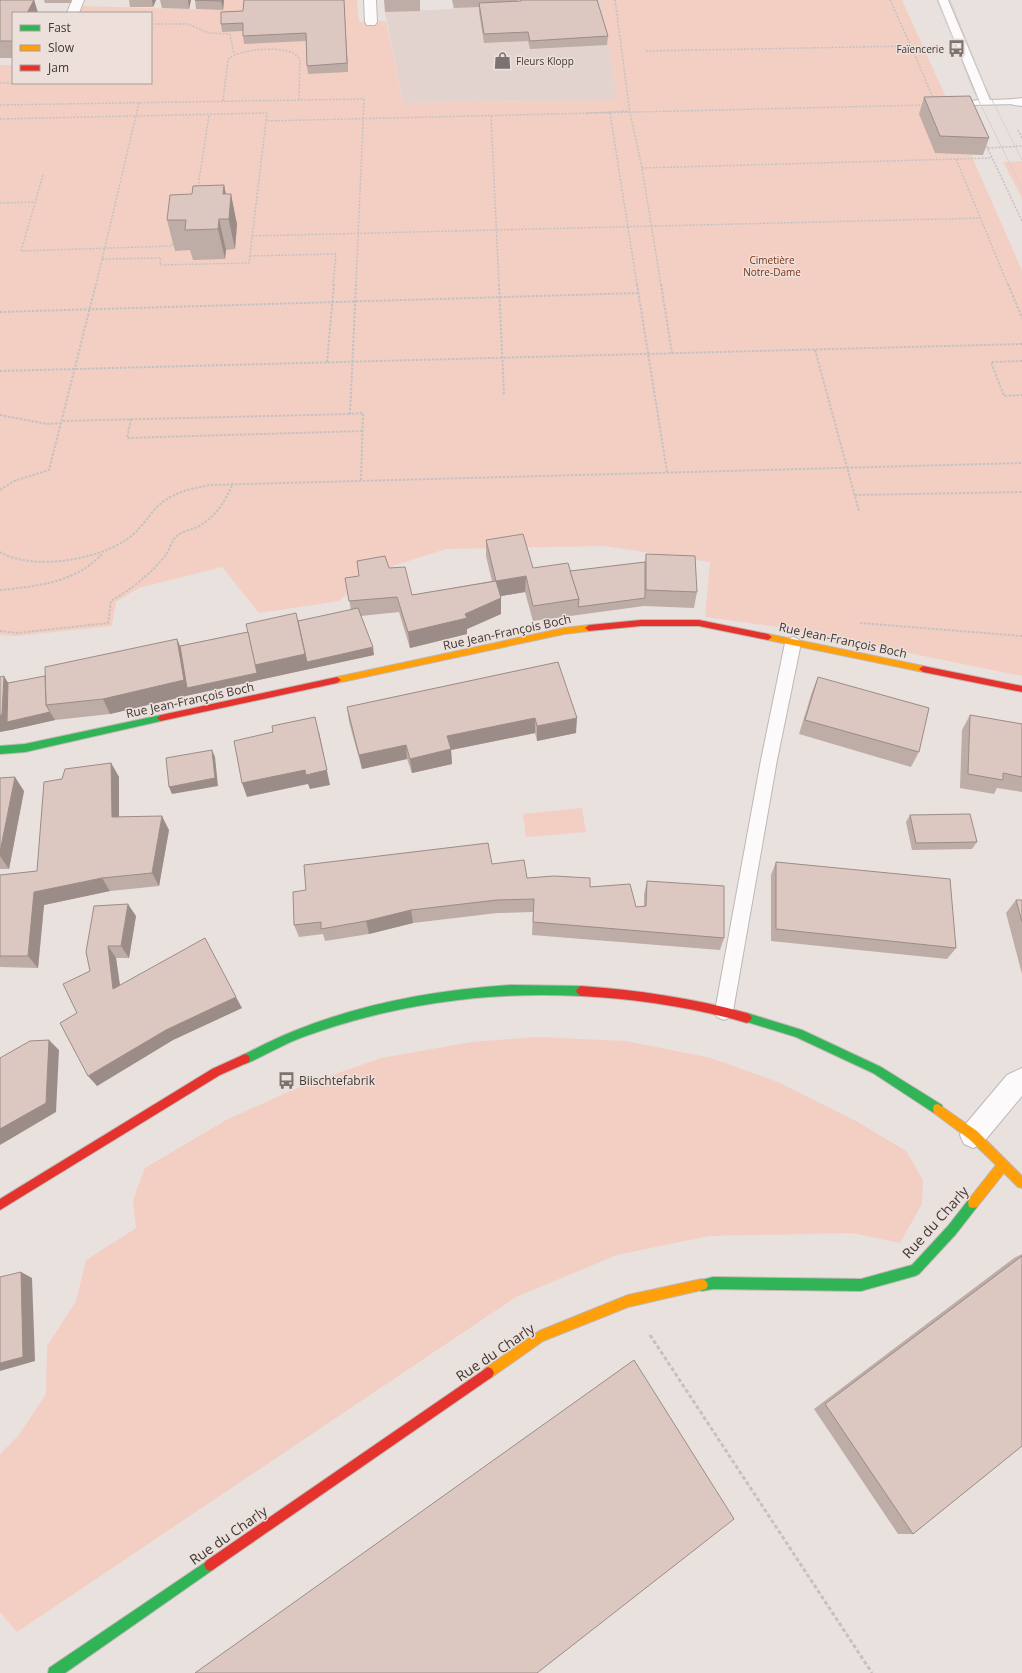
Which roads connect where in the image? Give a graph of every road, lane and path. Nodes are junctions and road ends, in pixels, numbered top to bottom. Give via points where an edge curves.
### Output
1 (78, 0) edge
2 (370, 0) edge
3 (615, 0) edge
4 (890, 0) edge
5 (943, 0) edge
6 (73, 12) edge
7 (371, 22) dead end
8 (152, 24) edge
9 (911, 46) junction
10 (646, 51) dead end
11 (234, 54) junction
12 (0, 83) edge
13 (12, 83) edge
14 (299, 100) junction
15 (223, 101) junction
16 (1020, 102) edge
17 (138, 103) junction
18 (986, 103) junction
19 (935, 104) junction
20 (967, 104) joint
21 (0, 106) edge
22 (630, 112) junction
23 (610, 113) junction
24 (583, 114) junction
25 (209, 115) junction
26 (136, 116) junction
27 (491, 116) junction
28 (0, 119) edge
29 (363, 119) junction
30 (266, 121) junction
31 (1022, 146) edge
32 (992, 158) junction
33 (956, 160) junction
34 (642, 168) junction
35 (43, 175) dead end
36 (198, 192) edge
37 (35, 202) junction
38 (0, 203) edge
39 (981, 218) junction
40 (1022, 221) edge
41 (628, 226) junction
42 (652, 226) junction
43 (496, 230) junction
44 (359, 233) junction
45 (252, 236) junction
46 (173, 239) edge
47 (104, 248) junction
48 (250, 256) junction
49 (102, 259) junction
50 (638, 293) junction
51 (500, 297) junction
52 (356, 301) junction
53 (332, 302) junction
54 (90, 309) junction
55 (0, 312) edge
56 (1022, 318) edge
57 (1022, 344) edge
58 (815, 350) junction
59 (672, 353) junction
60 (648, 354) junction
61 (503, 358) junction
62 (327, 362) junction
63 (353, 362) junction
64 (1022, 362) edge
65 (76, 369) junction
66 (0, 371) edge
67 (504, 395) dead end
68 (1022, 395) edge
69 (350, 414) junction
70 (0, 415) edge
71 (131, 419) junction
72 (62, 422) junction
73 (363, 431) junction
74 (1022, 463) edge
75 (848, 468) junction
76 (667, 472) junction
77 (361, 480) junction
78 (233, 483) junction
79 (0, 490) edge
80 (1022, 492) edge
81 (855, 495) junction
82 (859, 511) dead end
83 (0, 552) edge
84 (104, 553) junction
85 (0, 590) edge
86 (858, 622) dead end
87 (0, 631) edge
88 (1022, 636) edge
89 (794, 642) junction
90 (1022, 689) edge
91 (0, 750) edge
92 (724, 1010) junction
93 (1022, 1080) edge
94 (973, 1135) junction
95 (1004, 1164) junction
96 (1022, 1183) edge
97 (0, 1205) edge
98 (628, 1301) junction
99 (54, 1673) edge
100 (872, 1673) edge

1 - 6 street
2 - 7 street
3 - 22 path
4 - 9 path
5 - 18 lane
8 - 11 path via 188,24 210,33 230,34
9 - 10 path
9 - 19 path
11 - 14 path via 282,50 293,53 300,59
11 - 15 path via 228,59
12 - 13 path
14 - 15 path
14 - 29 path via 364,99
15 - 17 path
16 - 18 lane
17 - 21 path
17 - 26 path
18 - 20 lane
19 - 20 path
19 - 22 path
22 - 23 path
22 - 24 path via 591,111
22 - 34 path
23 - 24 path
23 - 41 path
24 - 27 path
25 - 26 path
25 - 30 path via 267,113
25 - 36 path
26 - 28 path
26 - 47 path
27 - 29 path
27 - 43 path
29 - 30 path
29 - 44 path
30 - 45 path
31 - 32 path via 988,148
32 - 33 path
32 - 40 path
33 - 34 path
33 - 39 path
34 - 42 path
35 - 37 path
37 - 38 path
37 - 47 path via 21,251
39 - 42 path
39 - 56 path
41 - 42 path
41 - 43 path
41 - 50 path
42 - 59 path
43 - 44 path
43 - 51 path
44 - 45 path
44 - 52 path
45 - 48 path
46 - 47 path via 172,246
47 - 49 path
48 - 49 path via 249,262 212,264 160,265 161,258
48 - 53 path via 336,254
49 - 54 path
50 - 51 path
50 - 60 path
51 - 52 path
51 - 61 path
52 - 53 path
52 - 63 path
53 - 54 path
53 - 62 path
54 - 55 path
54 - 65 path
57 - 58 path
58 - 59 path
58 - 75 path
59 - 60 path
60 - 61 path
60 - 76 path
61 - 63 path
61 - 67 path
62 - 63 path
62 - 65 path
63 - 69 path
64 - 68 path via 991,362 1004,396
65 - 66 path
65 - 72 path
69 - 71 path
69 - 73 path via 363,413
70 - 72 path via 47,424
71 - 72 path
71 - 73 path via 127,438
72 - 79 path via 49,470 14,481
73 - 77 path
74 - 75 path
75 - 76 path
75 - 81 path
76 - 77 path
77 - 78 path
78 - 84 path via 186,489 160,503 127,539
78 - 87 path via 224,505 216,514 199,526 176,536 168,552 153,570 135,586 111,601 108,623 17,633
80 - 81 path
81 - 82 path
83 - 84 path via 8,558 38,562 75,559
84 - 85 path via 84,570 25,587
86 - 88 path
89 - 90 street, Rue Jean-François Boch
89 - 91 street, Rue Jean-François Boch via 699,623 641,623 564,631 33,746
89 - 92 lane via 769,760
92 - 94 street via 798,1034 877,1070 926,1100
92 - 97 street via 632,994 542,988 458,993 369,1011 302,1032 216,1072
93 - 94 street
94 - 95 street
95 - 96 street
95 - 98 street, Rue du Charly via 952,1230 914,1270 861,1285 713,1283
98 - 99 street, Rue du Charly via 539,1337
98 - 100 path

